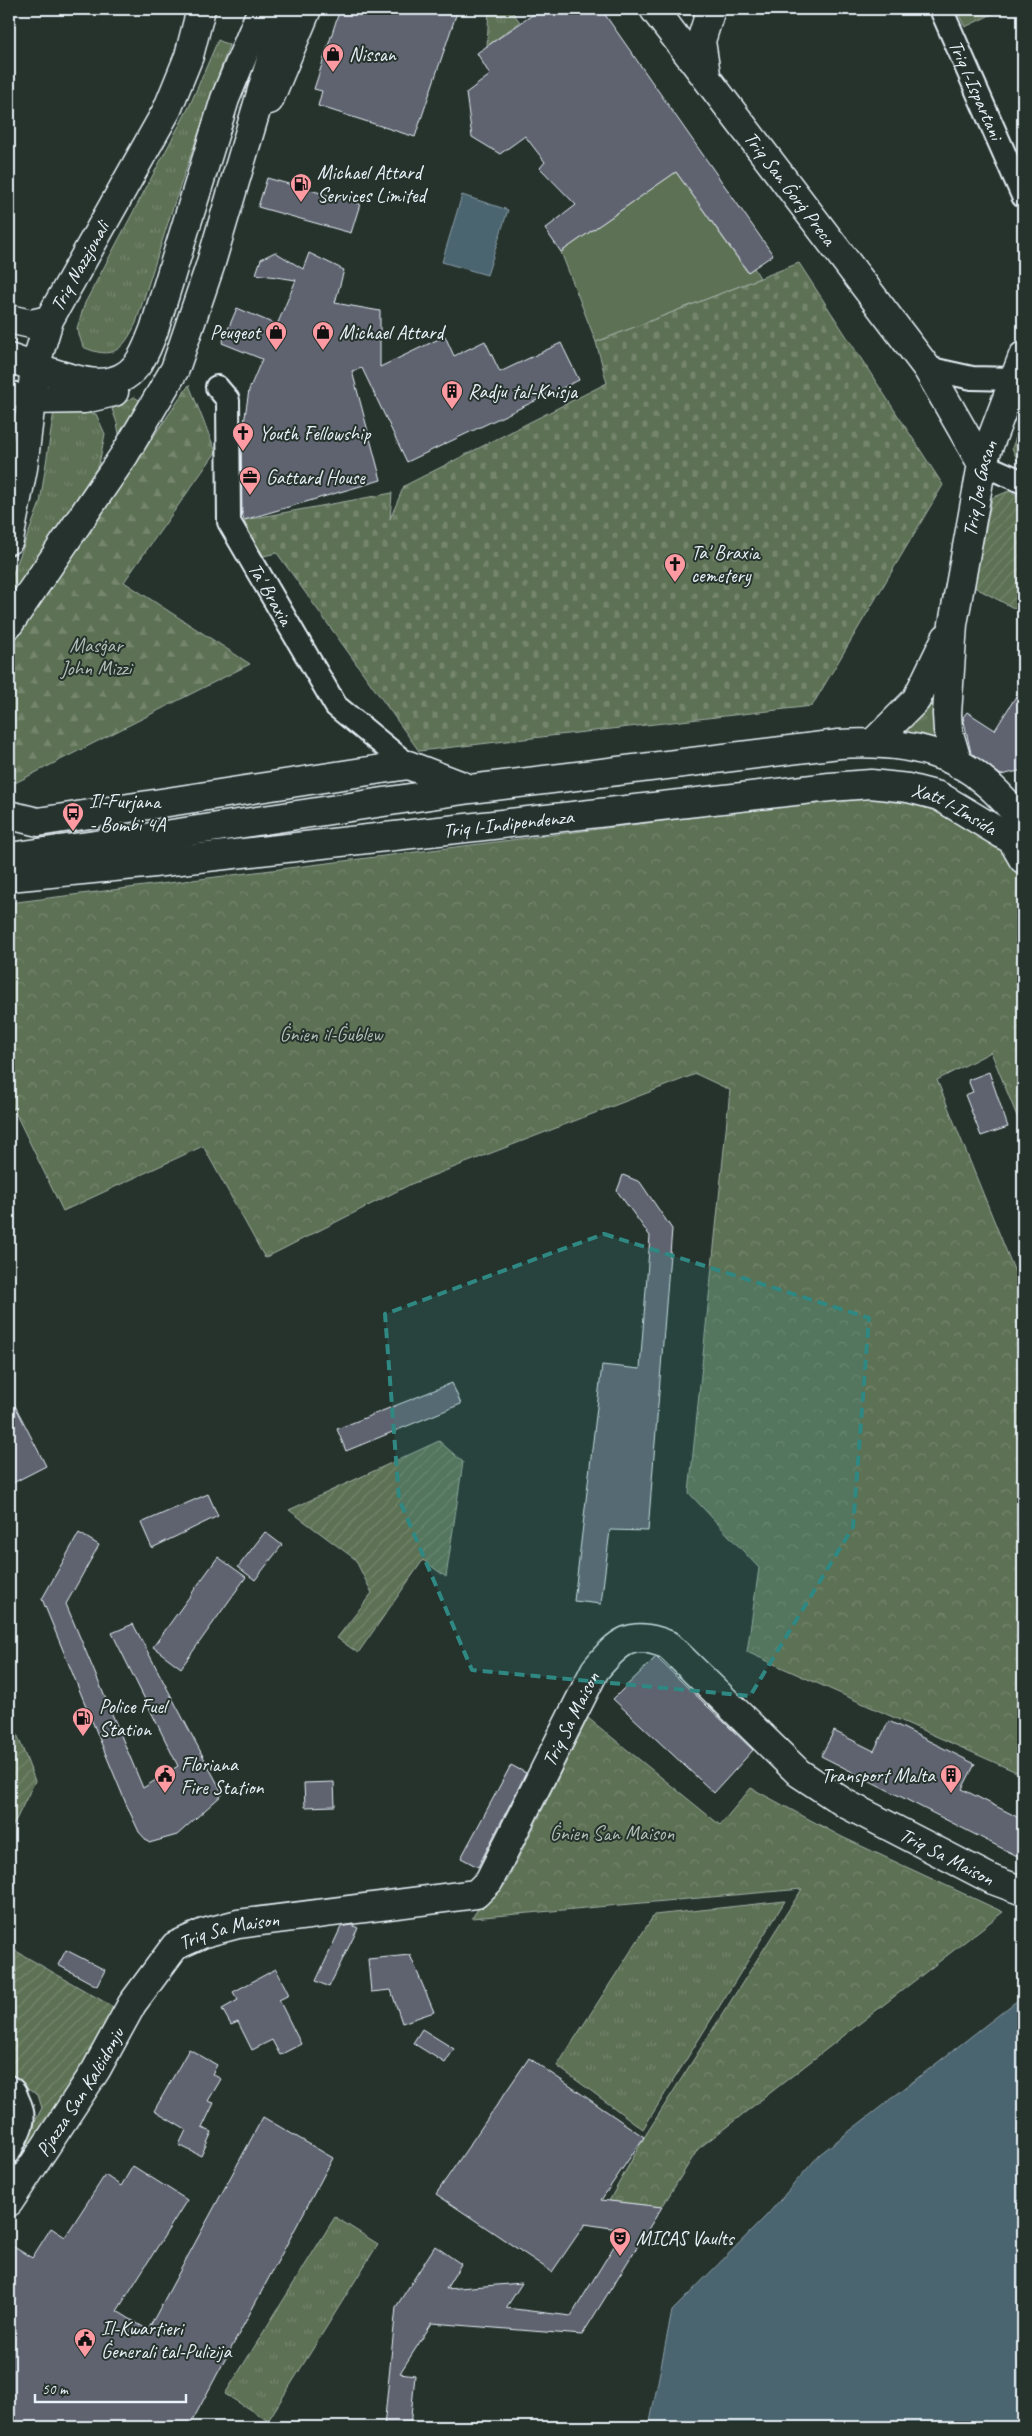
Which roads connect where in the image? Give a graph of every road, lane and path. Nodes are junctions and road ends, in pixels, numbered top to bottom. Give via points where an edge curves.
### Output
1 (201, 9) edge
2 (242, 9) edge
3 (262, 9) edge
4 (286, 9) edge
5 (307, 9) edge
6 (654, 9) edge
7 (711, 9) edge
8 (941, 9) edge
9 (706, 74) junction
10 (225, 99) junction
11 (246, 141) junction
12 (1023, 196) edge
13 (9, 319) edge
14 (49, 320) junction
15 (145, 353) junction
16 (9, 358) edge
17 (36, 367) junction
18 (927, 368) junction
19 (1019, 368) edge
20 (86, 382) junction
21 (217, 387) dead end
22 (19, 397) edge
23 (9, 444) edge
24 (982, 464) junction
25 (23, 468) junction
26 (1023, 482) edge
27 (9, 540) edge
28 (9, 624) edge
29 (953, 624) junction
30 (874, 742) junction
31 (912, 746) joint
32 (958, 764) junction
33 (408, 765) junction
34 (871, 784) joint
35 (470, 789) junction
36 (9, 816) edge
37 (1023, 820) edge
38 (9, 857) edge
39 (1023, 859) edge
40 (146, 864) junction
41 (9, 877) edge
42 (9, 887) edge
43 (1023, 1891) edge
44 (132, 2004) joint
45 (9, 2087) edge
46 (9, 2153) edge
47 (14, 2185) edge

1 - 14 main road, Triq Nazzjonali via 189,56 167,110
2 - 10 main road
3 - 10 main road
4 - 11 main road
5 - 11 main road via 271,97
6 - 9 main road, Triq San Ġorġ Preca
7 - 9 main road via 701,41
8 - 12 street, Triq l-Ispartani
9 - 18 main road, Triq San Ġorġ Preca
10 - 15 main road
11 - 28 main road via 210,266 175,369 125,454
13 - 14 main road via 31,324
14 - 17 main road, Triq Nazzjonali
14 - 20 main road via 48,336 55,359 71,376
15 - 20 main road via 126,375 106,383
15 - 22 main road via 138,370 111,394 84,399
16 - 17 main road
17 - 20 main road
17 - 22 main road, Triq Nazzjonali
18 - 19 street via 972,378
18 - 24 main road, Triq San Ġorġ Preca
19 - 24 main road, Triq Joe Gasan
21 - 33 street, Ta' Braxia via 228,400 229,522 336,706
22 - 25 main road, Triq Nazzjonali
23 - 25 main road
24 - 26 street
24 - 29 main road, Triq Joe Gasan
25 - 27 main road, Triq Nazzjonali
29 - 30 main road, Triq Joe Gasan via 916,700
29 - 32 main road, Triq Joe Gasan via 947,722
30 - 31 main road, Triq l-Indipendenza
30 - 35 main road, Triq l-Indipendenza
31 - 32 main road, Xatt l-Imsida
32 - 37 main road, Xatt l-Imsida via 984,780
33 - 35 main road
33 - 36 main road via 38,822
34 - 39 main road, Xatt l-Imsida via 939,796 1012,840
34 - 40 main road, Triq l-Indipendenza
35 - 38 main road, Triq l-Indipendenza
40 - 41 main road
40 - 42 main road
43 - 44 main road, Triq Sa Maison via 993,1880 846,1804 799,1773 668,1645 650,1638 625,1640 595,1670 490,1881 476,1894 238,1924 204,1933 175,1946
44 - 47 main road, Pjazza San Kalċidonju via 96,2070
45 - 46 street via 16,2091 24,2112

